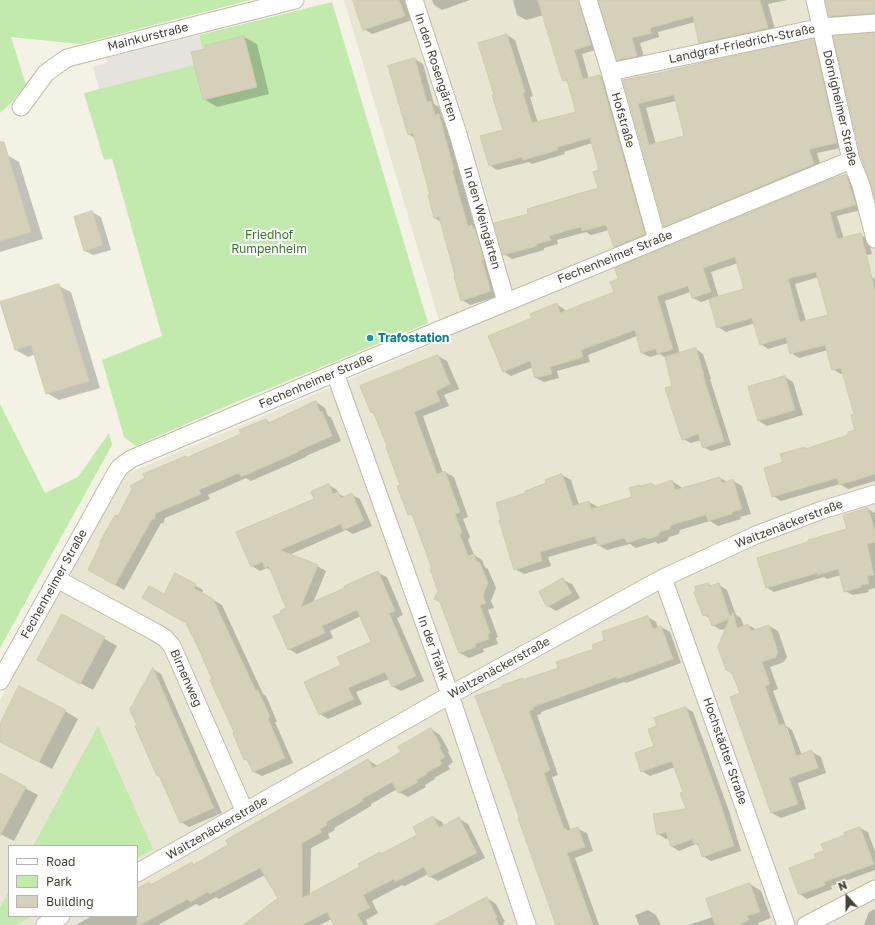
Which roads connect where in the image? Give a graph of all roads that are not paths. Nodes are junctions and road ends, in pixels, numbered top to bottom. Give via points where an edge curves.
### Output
1 (295, 0) edge
2 (414, 0) edge
3 (588, 0) edge
4 (815, 0) edge
5 (875, 23) edge
6 (822, 27) junction
7 (610, 72) junction
8 (20, 107) dead end
9 (458, 134) joint
10 (851, 160) junction
11 (875, 239) edge
12 (657, 240) junction
13 (506, 302) junction
14 (335, 373) junction
15 (875, 494) edge
16 (663, 578) junction
17 (57, 579) junction
18 (0, 681) edge
19 (450, 695) junction
20 (244, 812) junction
21 (138, 872) edge
22 (875, 889) edge
23 (59, 917) edge
24 (45, 925) edge
25 (527, 925) edge
26 (786, 925) edge
27 (806, 925) edge

1 - 8 street, Mainkurstraße via 67,58 46,73
2 - 9 street, In den Rosengärten
3 - 7 street, Hofstraße
4 - 6 street, Dörnigheimer Straße
5 - 6 street, Landgraf-Friedrich-Straße
6 - 7 street, Landgraf-Friedrich-Straße
6 - 10 street, Dörnigheimer Straße
7 - 12 street, Hofstraße
9 - 13 street, In den Weingärten
10 - 11 street, Dörnigheimer Straße via 861,185
10 - 12 street, Fechenheimer Straße
12 - 13 street, Fechenheimer Straße
13 - 14 street, Fechenheimer Straße
14 - 17 street, Fechenheimer Straße via 125,463 116,473
14 - 19 street, In der Tränk
15 - 16 street, Waitzenäckerstraße via 786,524
16 - 19 street, Waitzenäckerstraße
16 - 26 street, Hochstädter Straße
17 - 18 street, Fechenheimer Straße
17 - 20 street, Birnenweg via 155,632 172,646
19 - 20 street, Waitzenäckerstraße
19 - 25 street, In der Tränk
20 - 21 street, Waitzenäckerstraße
22 - 27 street
23 - 24 street

